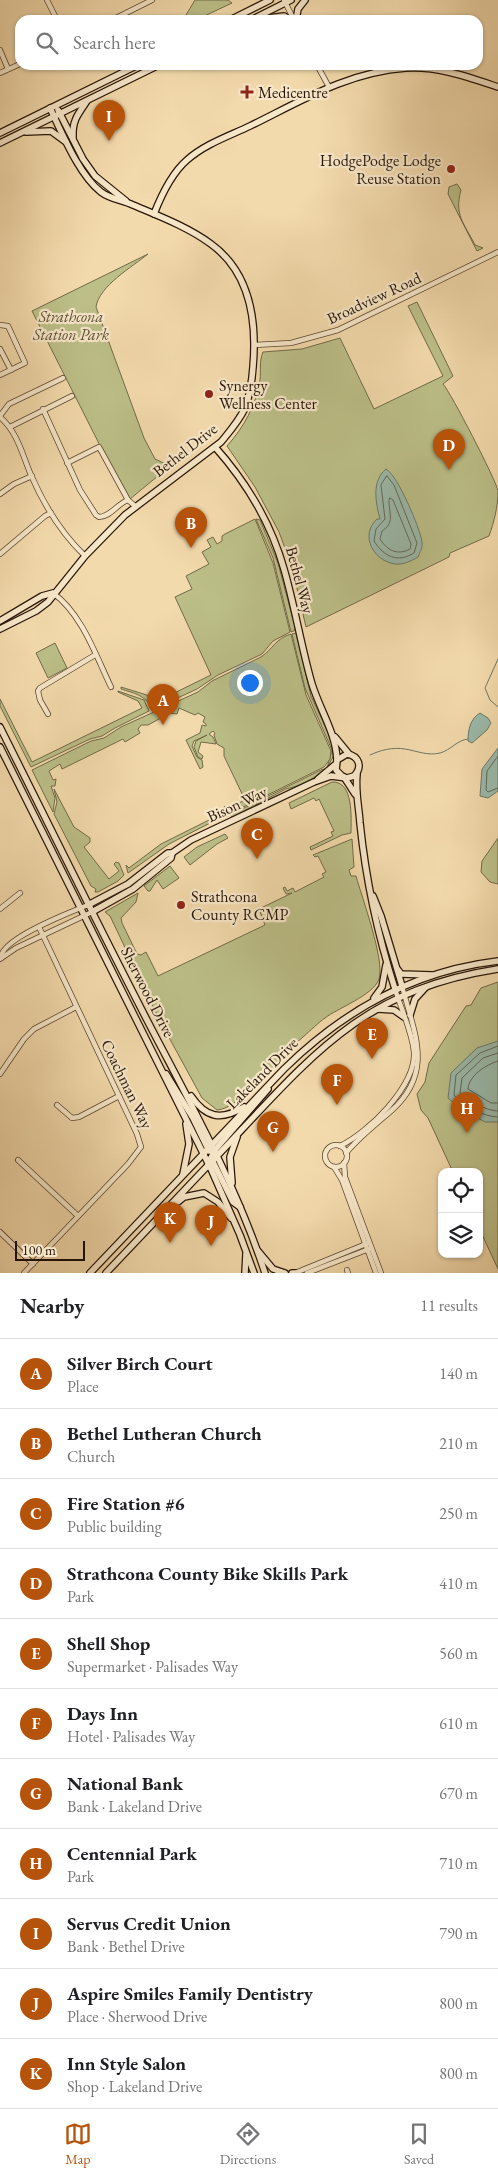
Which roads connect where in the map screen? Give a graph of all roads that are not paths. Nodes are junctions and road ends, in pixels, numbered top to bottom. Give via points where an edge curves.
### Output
1 (47, 0) edge
2 (152, 0) edge
3 (270, 0) edge
4 (305, 0) edge
5 (287, 1) edge
6 (54, 15) edge
7 (122, 15) edge
8 (240, 15) edge
9 (260, 15) edge
10 (292, 15) edge
11 (296, 15) edge
12 (0, 50) edge
13 (15, 66) edge
14 (8, 69) junction
15 (128, 70) edge
16 (149, 70) edge
17 (320, 70) edge
18 (395, 70) edge
19 (440, 70) edge
20 (0, 73) edge
21 (498, 86) edge
22 (329, 87) junction
23 (89, 99) junction
24 (53, 106) junction
25 (57, 115) junction
26 (0, 132) edge
27 (22, 132) junction
28 (0, 142) edge
29 (71, 144) junction
30 (154, 214) junction
31 (498, 252) edge
32 (0, 325) edge
33 (254, 345) junction
34 (0, 348) edge
35 (11, 370) junction
36 (0, 376) edge
37 (63, 378) dead end
38 (72, 396) dead end
39 (44, 409) junction
40 (0, 416) edge
41 (10, 426) junction
42 (215, 447) junction
43 (67, 463) junction
44 (32, 476) junction
45 (0, 494) edge
46 (128, 500) junction
47 (135, 506) junction
48 (51, 513) junction
49 (0, 554) edge
50 (85, 556) junction
51 (53, 594) junction
52 (0, 621) edge
53 (0, 629) edge
54 (95, 655) junction
55 (111, 687) dead end
56 (48, 714) dead end
57 (0, 726) edge
58 (332, 733) junction
59 (0, 748) edge
60 (349, 754) junction
61 (337, 762) junction
62 (357, 774) junction
63 (343, 777) junction
64 (314, 782) junction
65 (356, 795) junction
66 (172, 853) junction
67 (368, 884) junction
68 (20, 893) dead end
69 (88, 905) junction
70 (81, 908) junction
71 (0, 909) edge
72 (92, 912) junction
73 (84, 915) junction
74 (39, 927) junction
75 (43, 935) junction
76 (0, 958) edge
77 (498, 961) edge
78 (387, 963) junction
79 (397, 968) junction
80 (498, 969) edge
81 (436, 975) junction
82 (402, 986) junction
83 (426, 987) junction
84 (395, 989) junction
85 (401, 996) junction
86 (372, 1001) junction
87 (76, 1007) junction
88 (376, 1008) junction
89 (407, 1016) junction
90 (159, 1066) junction
91 (0, 1074) edge
92 (273, 1080) junction
93 (182, 1086) junction
94 (118, 1096) junction
95 (256, 1098) junction
96 (57, 1105) dead end
97 (185, 1117) junction
98 (238, 1134) junction
99 (209, 1146) junction
100 (340, 1146) junction
101 (346, 1153) junction
102 (203, 1154) junction
103 (212, 1157) junction
104 (18, 1160) dead end
105 (344, 1163) junction
106 (334, 1167) junction
107 (183, 1175) junction
108 (232, 1188) junction
109 (241, 1209) junction
110 (164, 1212) junction
111 (78, 1216) junction
112 (235, 1224) junction
113 (0, 1232) edge
114 (368, 1246) junction
115 (246, 1250) junction
116 (258, 1250) junction
117 (33, 1264) junction
118 (24, 1273) edge
119 (90, 1273) edge
120 (106, 1273) edge
121 (245, 1273) edge
122 (254, 1273) edge
123 (265, 1273) edge
124 (285, 1273) edge
125 (294, 1273) edge
126 (307, 1273) edge
127 (376, 1273) edge
128 (381, 1273) edge

1 - 6 street
2 - 7 street
3 - 8 main road
4 - 11 main road
5 - 9 main road
5 - 10 street
12 - 14 street
13 - 14 street
14 - 20 street
15 - 24 main road
16 - 23 main road
17 - 22 street
18 - 22 main road via 369,73
19 - 21 main road
22 - 30 main road via 188,158 172,178
23 - 25 main road
23 - 29 main road via 74,120
24 - 25 main road, Bethel Drive
24 - 26 main road
25 - 27 main road
25 - 29 main road, Bethel Drive
27 - 28 main road
27 - 29 main road via 51,132
29 - 30 main road, Bethel Drive via 95,176 130,204
30 - 33 main road, Bethel Drive via 212,244 227,259 239,276 252,306
31 - 33 street, Broadview Road via 338,330 291,343
32 - 35 street via 8,326 25,363
33 - 42 main road, Bethel Drive via 251,384 245,407 233,428
34 - 35 street
35 - 36 street
37 - 40 street via 9,404
38 - 39 street
39 - 41 street
39 - 43 street
40 - 41 street
41 - 44 street
42 - 47 main road, Bethel Drive
42 - 58 main road, Bethel Way via 241,479 276,544 313,685
43 - 46 street via 99,447
43 - 46 street via 86,501 99,517 106,516 119,503
44 - 45 street
44 - 48 street
46 - 47 street
47 - 50 main road, Bethel Drive
48 - 49 street
48 - 50 street via 69,540
50 - 51 main road, Bethel Drive
51 - 52 main road, Bethel Drive via 42,596
51 - 53 main road, Bethel Drive via 36,611
51 - 54 street via 78,620
54 - 55 street
54 - 56 street via 40,688 40,700
57 - 69 main road, Sherwood Drive
58 - 60 main road, Bethel Way
58 - 61 main road, Bethel Way
59 - 70 main road, Sherwood Drive
60 - 61 main road
60 - 62 main road via 359,762
61 - 63 main road via 336,770
61 - 64 main road, Bison Way
62 - 63 main road via 351,778
62 - 65 main road
63 - 64 main road, Bison Way via 331,776
63 - 65 main road
64 - 66 main road, Bison Way via 191,840
65 - 67 main road
66 - 69 main road, Bison Way via 128,884
66 - 72 main road, Bison Way via 171,858 133,889
67 - 78 main road
67 - 79 main road
68 - 71 street
69 - 70 street
69 - 72 main road, Sherwood Drive
70 - 73 main road, Sherwood Drive
70 - 74 street
72 - 73 street
72 - 93 main road, Sherwood Drive
73 - 75 street
73 - 90 main road, Sherwood Drive
74 - 75 street, Coachman Way
74 - 76 street via 9,943
75 - 76 street
75 - 87 street, Coachman Way
77 - 81 main road, Lakeland Drive
78 - 84 main road
78 - 86 main road via 382,987
79 - 81 main road via 401,974
79 - 82 main road
80 - 83 main road, Lakeland Drive
81 - 82 main road, Lakeland Drive
82 - 84 main road, Lakeland Drive
82 - 85 street
83 - 85 main road, Lakeland Drive
83 - 89 main road via 415,999
84 - 85 street
84 - 86 main road, Lakeland Drive
85 - 88 main road, Lakeland Drive
85 - 89 street
86 - 92 main road, Lakeland Drive via 316,1038
87 - 91 street via 34,1029
87 - 94 street, Coachman Way
88 - 89 main road via 394,1010
88 - 98 main road, Lakeland Drive via 313,1055
89 - 100 street via 414,1054 406,1083 393,1103
89 - 101 street via 419,1053 412,1087
90 - 97 main road, Sherwood Drive
90 - 99 main road
92 - 95 main road, Lakeland Drive
92 - 103 main road
93 - 95 main road via 198,1106 217,1116 234,1113
93 - 99 main road, Sherwood Drive
94 - 96 street via 79,1117 72,1118
94 - 111 street, Coachman Way via 141,1142 140,1150
95 - 99 main road, Lakeland Drive
97 - 102 main road, Sherwood Drive
97 - 107 main road via 189,1144
98 - 103 main road, Lakeland Drive
98 - 108 main road via 230,1157
99 - 102 main road, Lakeland Drive
99 - 103 main road, Sherwood Drive
100 - 101 street
100 - 106 street via 330,1146 325,1154 328,1164
101 - 105 street
102 - 103 main road, Sherwood Drive
102 - 107 main road, Lakeland Drive
103 - 108 main road, Sherwood Drive
103 - 109 main road via 233,1202
103 - 110 main road, Lakeland Drive
103 - 112 main road, Sherwood Drive
104 - 111 street
105 - 106 street
105 - 114 street via 345,1177
106 - 114 street
107 - 119 main road, Lakeland Drive
108 - 109 main road, Sherwood Drive
109 - 116 main road, Sherwood Drive
110 - 112 main road via 184,1197 204,1193 218,1202
110 - 120 main road, Lakeland Drive
111 - 117 street, Coachman Way
112 - 115 main road, Sherwood Drive
113 - 117 street
114 - 125 street
114 - 126 street
114 - 127 street
114 - 128 street
115 - 121 main road
115 - 122 main road, Sherwood Drive
116 - 123 main road, Sherwood Drive
116 - 124 main road via 274,1268
117 - 118 street, Coachman Way

